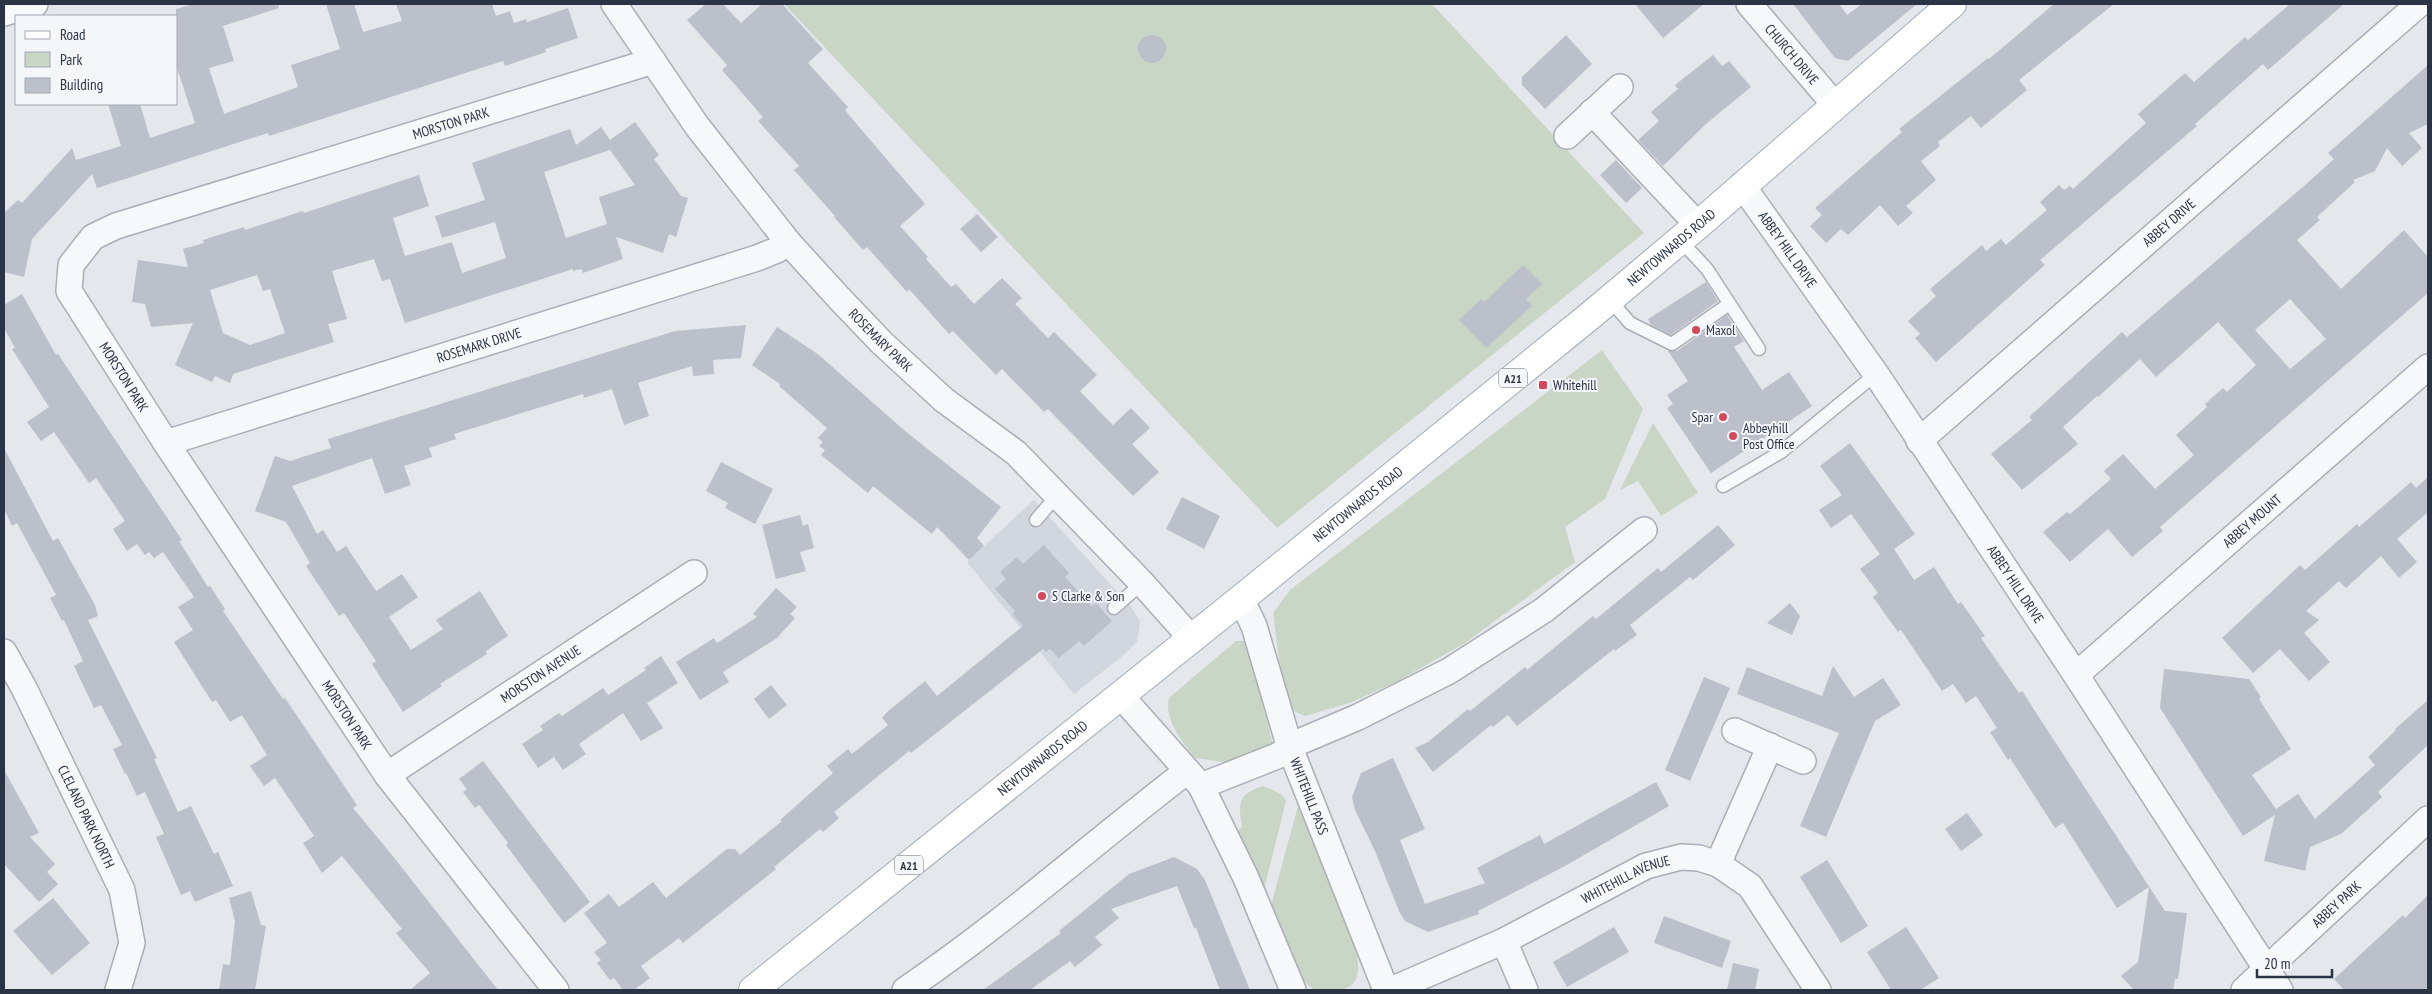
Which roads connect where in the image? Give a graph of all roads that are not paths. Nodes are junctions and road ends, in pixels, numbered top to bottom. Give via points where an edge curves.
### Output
1 (31, 4) edge
2 (614, 4) edge
3 (1749, 4) edge
4 (1952, 4) edge
5 (2419, 4) edge
6 (4, 13) edge
7 (653, 61) junction
8 (1620, 87) dead end
9 (1835, 105) junction
10 (1592, 112) junction
11 (1567, 136) dead end
12 (1742, 185) junction
13 (1689, 233) junction
14 (788, 242) junction
15 (1608, 300) junction
16 (1729, 304) junction
17 (1759, 349) dead end
18 (2428, 367) edge
19 (1876, 374) junction
20 (1919, 441) junction
21 (166, 443) junction
22 (1723, 486) dead end
23 (1058, 494) junction
24 (1036, 520) dead end
25 (1644, 530) dead end
26 (694, 573) dead end
27 (1142, 583) junction
28 (1241, 599) junction
29 (1114, 608) dead end
30 (1191, 638) junction
31 (4, 652) edge
32 (2076, 675) junction
33 (1120, 695) junction
34 (1735, 731) dead end
35 (1770, 746) junction
36 (1290, 748) junction
37 (1803, 761) dead end
38 (387, 775) junction
39 (1194, 778) junction
40 (2428, 819) edge
41 (1718, 864) junction
42 (1504, 941) junction
43 (2266, 970) junction
44 (118, 990) edge
45 (556, 990) edge
46 (753, 990) edge
47 (905, 990) edge
48 (1293, 990) edge
49 (1386, 990) edge
50 (1391, 990) edge
51 (1525, 990) edge
52 (1818, 990) edge
53 (2244, 990) edge
54 (2280, 990) edge

1 - 6 street
2 - 7 street, ROSEMARY PARK
3 - 9 street, CHURCH DRIVE
4 - 9 main road, NEWTOWNARDS ROAD / A21
5 - 20 street, ABBEY DRIVE
7 - 14 street, ROSEMARY PARK via 697,126
7 - 21 street, MORSTON PARK via 116,226 93,237 71,264 70,291
8 - 10 street
9 - 12 main road, NEWTOWNARDS ROAD / A21
10 - 11 street
10 - 13 street
12 - 13 main road, NEWTOWNARDS ROAD / A21
12 - 19 street, ABBEY HILL DRIVE
13 - 15 main road, NEWTOWNARDS ROAD / A21
13 - 16 lane
14 - 21 street, ROSEMARK DRIVE via 757,258
14 - 23 street, ROSEMARY PARK via 882,343 944,400 1016,453
15 - 16 lane via 1630,322 1672,344
15 - 28 main road, NEWTOWNARDS ROAD / A21
16 - 17 lane
18 - 32 street, ABBEY MOUNT
19 - 20 street, ABBEY HILL DRIVE
19 - 22 lane via 1781,452
20 - 32 street, ABBEY HILL DRIVE
21 - 38 street, MORSTON PARK
23 - 24 lane
23 - 27 street, ROSEMARY PARK
25 - 36 street via 1544,610 1449,672
26 - 38 street, MORSTON AVENUE
27 - 29 lane
27 - 30 street, ROSEMARY PARK
28 - 30 main road, NEWTOWNARDS ROAD / A21
28 - 36 street, WHITEHILL PASS via 1254,626
30 - 33 main road, NEWTOWNARDS ROAD / A21
31 - 44 street, CLELAND PARK NORTH via 122,890 132,943
32 - 43 street, ABBEY HILL DRIVE
33 - 39 street
33 - 46 main road, NEWTOWNARDS ROAD / A21
34 - 35 street
35 - 37 street
35 - 41 street
36 - 39 street via 1277,756
36 - 49 street, WHITEHILL PASS
38 - 45 street, MORSTON PARK
39 - 47 street
39 - 48 street via 1246,878
40 - 43 street, ABBEY PARK
41 - 42 street, WHITEHILL AVENUE via 1681,857 1646,866
41 - 52 street, WHITEHILL AVENUE via 1750,886
42 - 50 street, WHITEHILL AVENUE
42 - 51 street
43 - 53 street, ABBEY PARK
43 - 54 street, ABBEY HILL DRIVE

